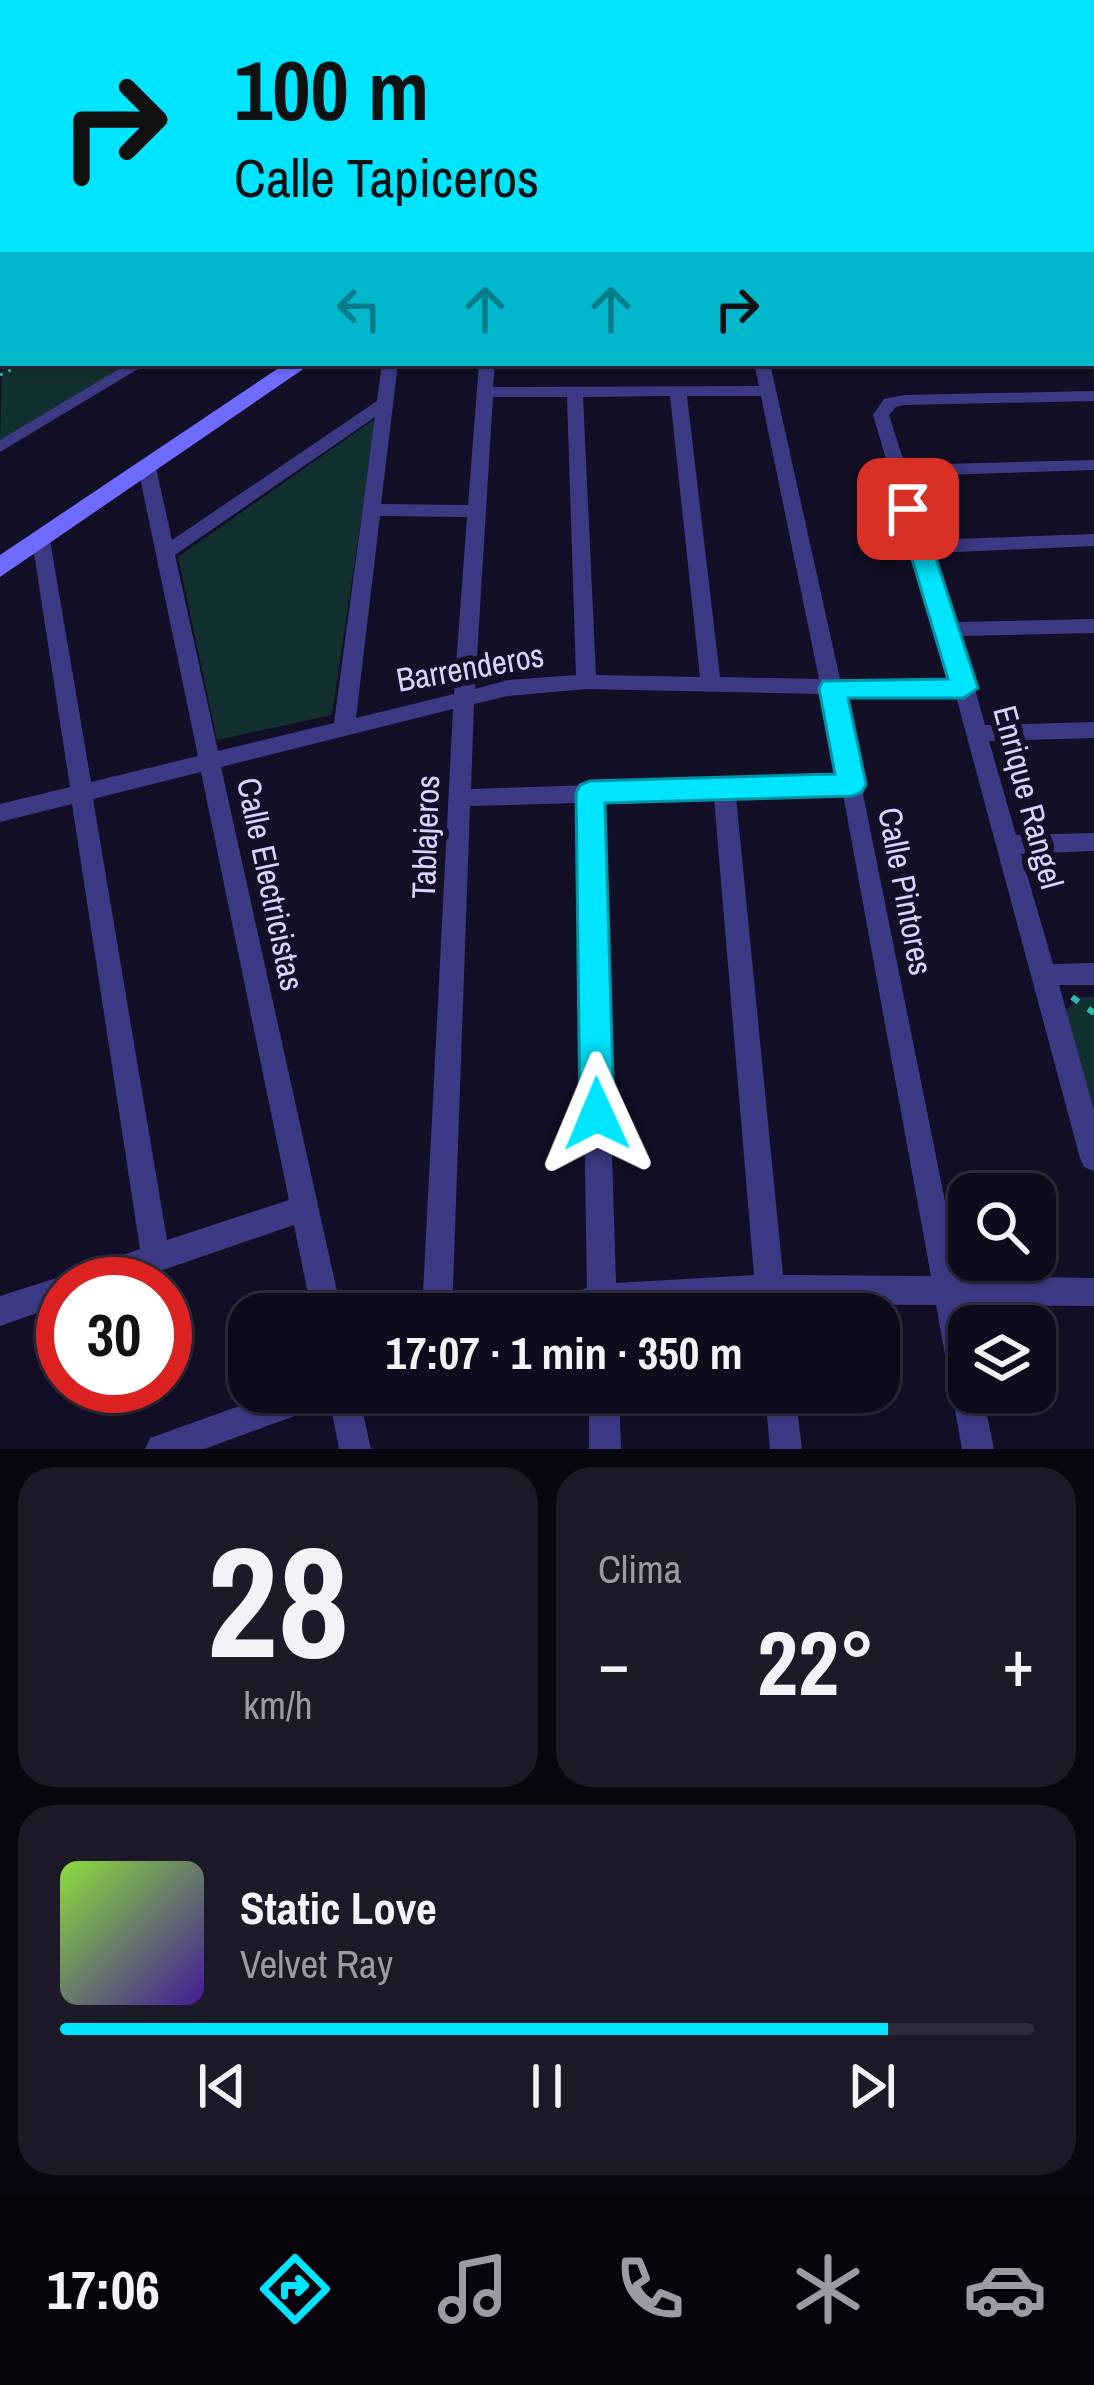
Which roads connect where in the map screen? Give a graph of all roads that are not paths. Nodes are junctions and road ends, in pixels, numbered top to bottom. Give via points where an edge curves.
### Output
1 (135, 366) edge
2 (297, 366) edge
3 (389, 366) edge
4 (487, 366) edge
5 (764, 366) edge
6 (769, 391) junction
7 (485, 392) junction
8 (678, 392) junction
9 (574, 393) junction
10 (1094, 396) edge
11 (383, 404) junction
12 (0, 448) edge
13 (1094, 466) edge
14 (148, 468) junction
15 (896, 470) junction
16 (374, 510) junction
17 (477, 511) junction
18 (41, 540) junction
19 (1094, 540) edge
20 (920, 547) junction
21 (164, 554) junction
22 (0, 568) edge
23 (1094, 626) edge
24 (948, 629) junction
25 (586, 682) junction
26 (710, 686) junction
27 (832, 688) junction
28 (964, 688) junction
29 (464, 695) junction
30 (344, 727) junction
31 (1094, 730) edge
32 (977, 733) junction
33 (208, 761) junction
34 (852, 784) junction
35 (724, 788) junction
36 (82, 792) junction
37 (590, 793) junction
38 (460, 798) junction
39 (0, 813) edge
40 (1094, 842) edge
41 (1007, 844) junction
42 (1094, 974) edge
43 (1044, 975) junction
44 (1094, 1158) edge
45 (305, 1208) junction
46 (156, 1257) edge
47 (159, 1257) edge
48 (948, 1292) junction
49 (1094, 1292) edge
50 (323, 1293) edge
51 (437, 1293) edge
52 (601, 1293) edge
53 (770, 1293) edge
54 (900, 1295) edge
55 (36, 1299) edge
56 (0, 1311) edge
57 (263, 1413) edge
58 (347, 1413) edge
59 (604, 1413) edge
60 (782, 1413) edge
61 (170, 1447) edge
62 (355, 1449) edge
63 (605, 1449) edge
64 (786, 1449) edge
65 (978, 1449) edge

1 - 12 street
2 - 14 street
3 - 11 street
4 - 7 street, Tablajeros
5 - 6 street, Calle Pintores
6 - 8 street
6 - 27 street, Calle Pintores
7 - 9 street
7 - 17 street, Tablajeros
8 - 9 street
8 - 26 street
9 - 25 street
10 - 15 street, Enrique Rangel via 890,403 881,415
11 - 16 street
11 - 21 street
13 - 15 street
14 - 18 street
14 - 21 street, Calle Electricistas
15 - 20 street, Enrique Rangel
16 - 17 street
16 - 30 street
17 - 29 street, Tablajeros
18 - 22 street
18 - 36 street
19 - 20 street
20 - 24 street, Enrique Rangel
21 - 33 street, Calle Electricistas
23 - 24 street
24 - 28 street, Enrique Rangel
25 - 26 street, Barrenderos
25 - 29 street, Barrenderos
26 - 27 street, Barrenderos
27 - 28 street, Barrenderos
27 - 34 street, Calle Pintores
28 - 32 street, Enrique Rangel
29 - 30 street, Barrenderos
29 - 38 street, Tablajeros
30 - 33 street, Barrenderos
31 - 32 street
32 - 41 street, Enrique Rangel
33 - 36 street, Barrenderos
33 - 45 street, Calle Electricistas
34 - 35 street
34 - 48 street, Calle Pintores
35 - 37 street
35 - 53 street
36 - 39 street, Barrenderos
36 - 46 street
37 - 38 street
37 - 52 street
38 - 51 street, Tablajeros
40 - 41 street
41 - 43 street, Enrique Rangel
42 - 43 street
43 - 44 street, Enrique Rangel
45 - 47 street
45 - 50 street, Calle Electricistas
48 - 49 street
48 - 54 street
48 - 65 street, Calle Pintores
55 - 56 street
57 - 61 street
58 - 62 street
59 - 63 street
60 - 64 street

